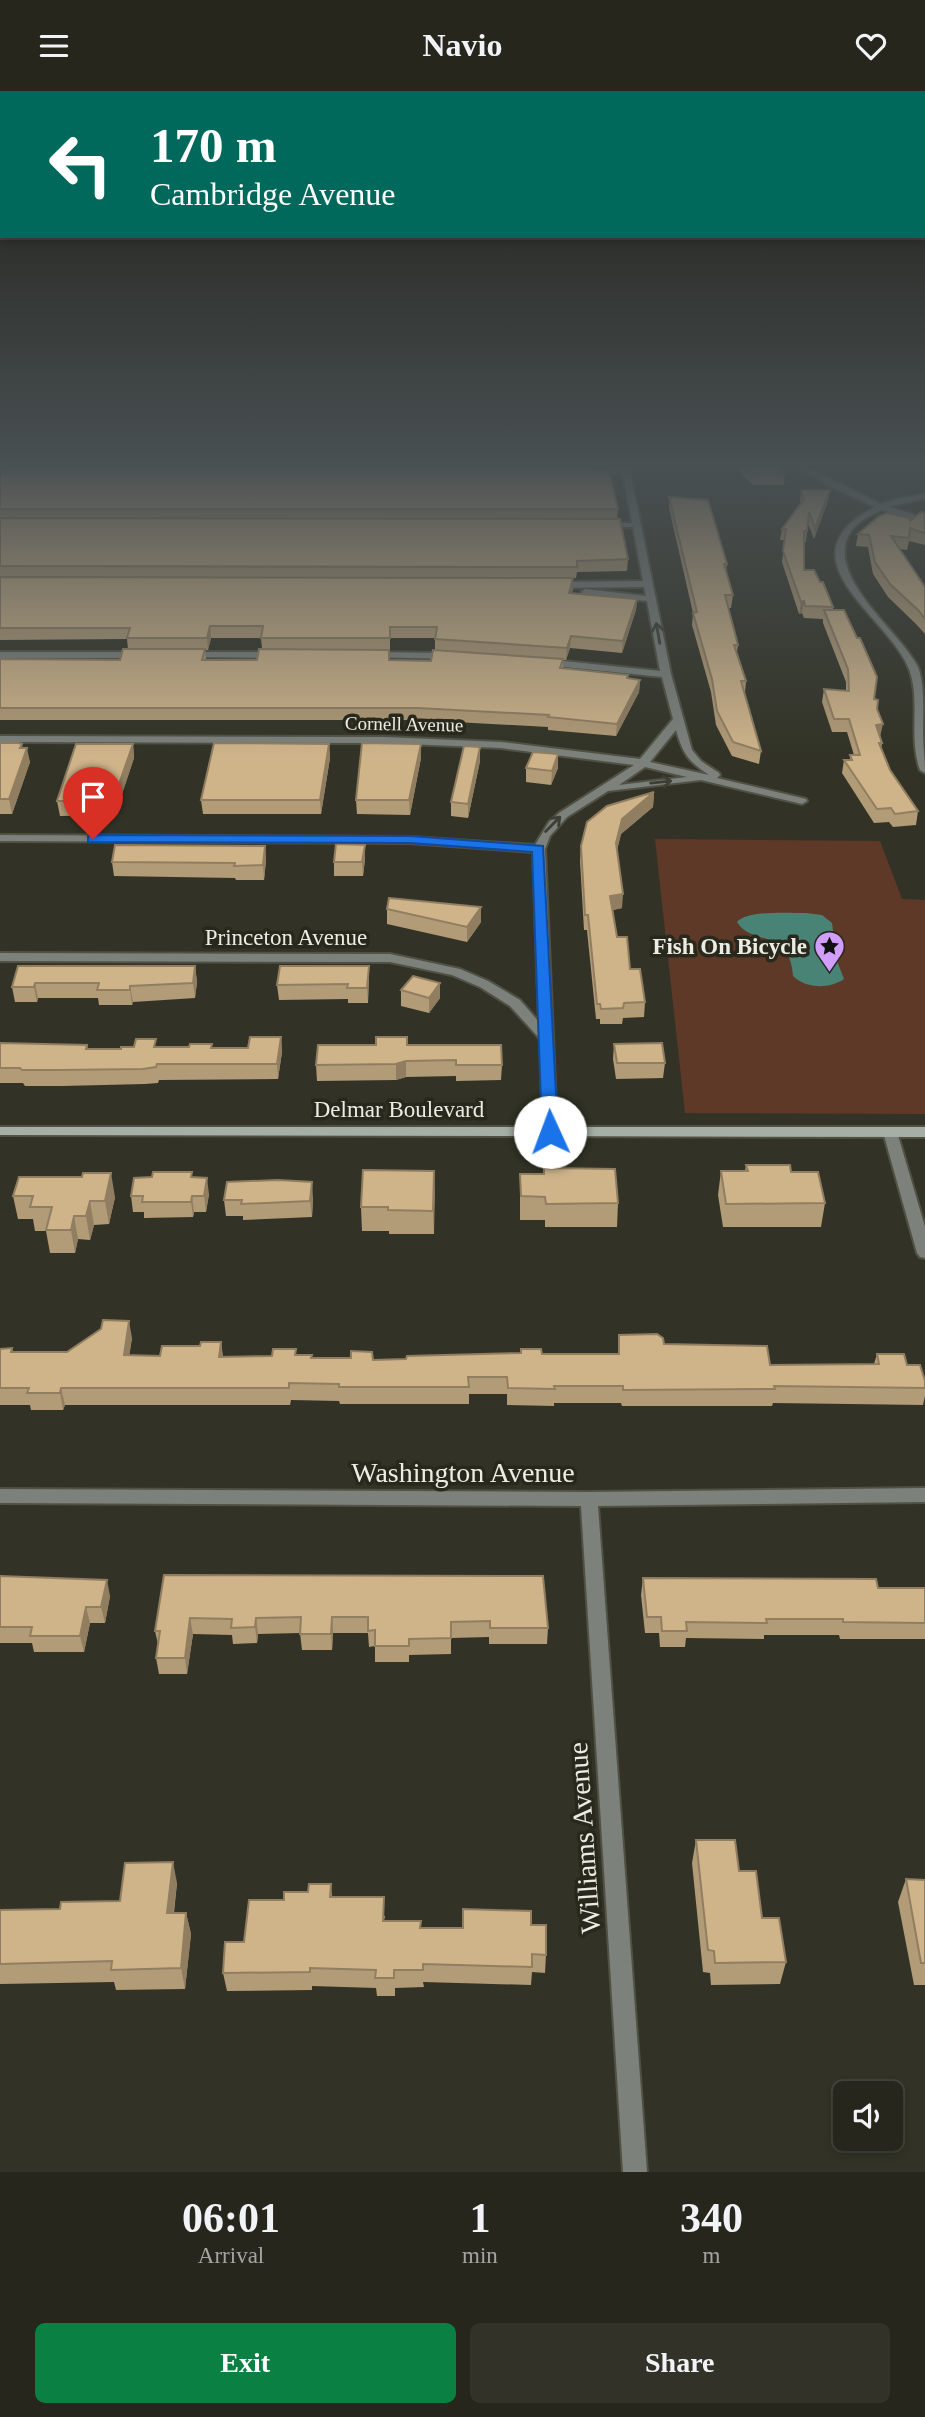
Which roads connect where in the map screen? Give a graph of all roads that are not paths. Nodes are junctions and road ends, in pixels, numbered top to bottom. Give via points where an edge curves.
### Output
1 (644, 563) edge
2 (842, 563) edge
3 (649, 584) junction
4 (652, 599) junction
5 (0, 655) edge
6 (153, 655) edge
7 (180, 655) edge
8 (286, 655) edge
9 (353, 655) edge
10 (454, 656) edge
11 (529, 661) edge
12 (666, 674) junction
13 (678, 720) junction
14 (0, 739) edge
15 (643, 763) junction
16 (925, 770) edge
17 (722, 780) junction
18 (602, 792) junction
19 (802, 801) dead end
20 (0, 838) edge
21 (539, 849) junction
22 (0, 957) edge
23 (547, 1039) junction
24 (0, 1131) edge
25 (550, 1132) junction
26 (890, 1132) junction
27 (925, 1132) edge
28 (925, 1253) edge
29 (925, 1495) edge
30 (0, 1496) edge
31 (589, 1499) junction
32 (635, 2172) edge

1 - 3 street
2 - 16 street via 854,592 901,646 914,670 921,696 918,744
3 - 4 street
3 - 4 street via 540,587
12 -> 4 street
5 - 6 street
7 - 8 street
9 - 10 street
11 - 12 street
12 - 13 street
13 - 15 street
13 - 17 street via 687,751
14 - 15 street, Cornell Avenue via 441,741 543,748
15 - 17 street, Cornell Avenue
15 - 18 street
18 -> 17 street via 685,779
17 - 19 street, Cornell Avenue
21 -> 18 street via 543,834 554,821
20 - 21 street via 410,840
21 - 23 street
22 - 23 street, Princeton Avenue via 400,960 456,972 484,984 515,1003
23 - 25 street
24 - 25 main road, Delmar Boulevard
25 - 26 main road, Delmar Boulevard
26 - 27 main road, Delmar Boulevard
26 - 28 street
29 - 31 street, Washington Avenue
30 - 31 street, Washington Avenue
31 - 32 street, Williams Avenue

